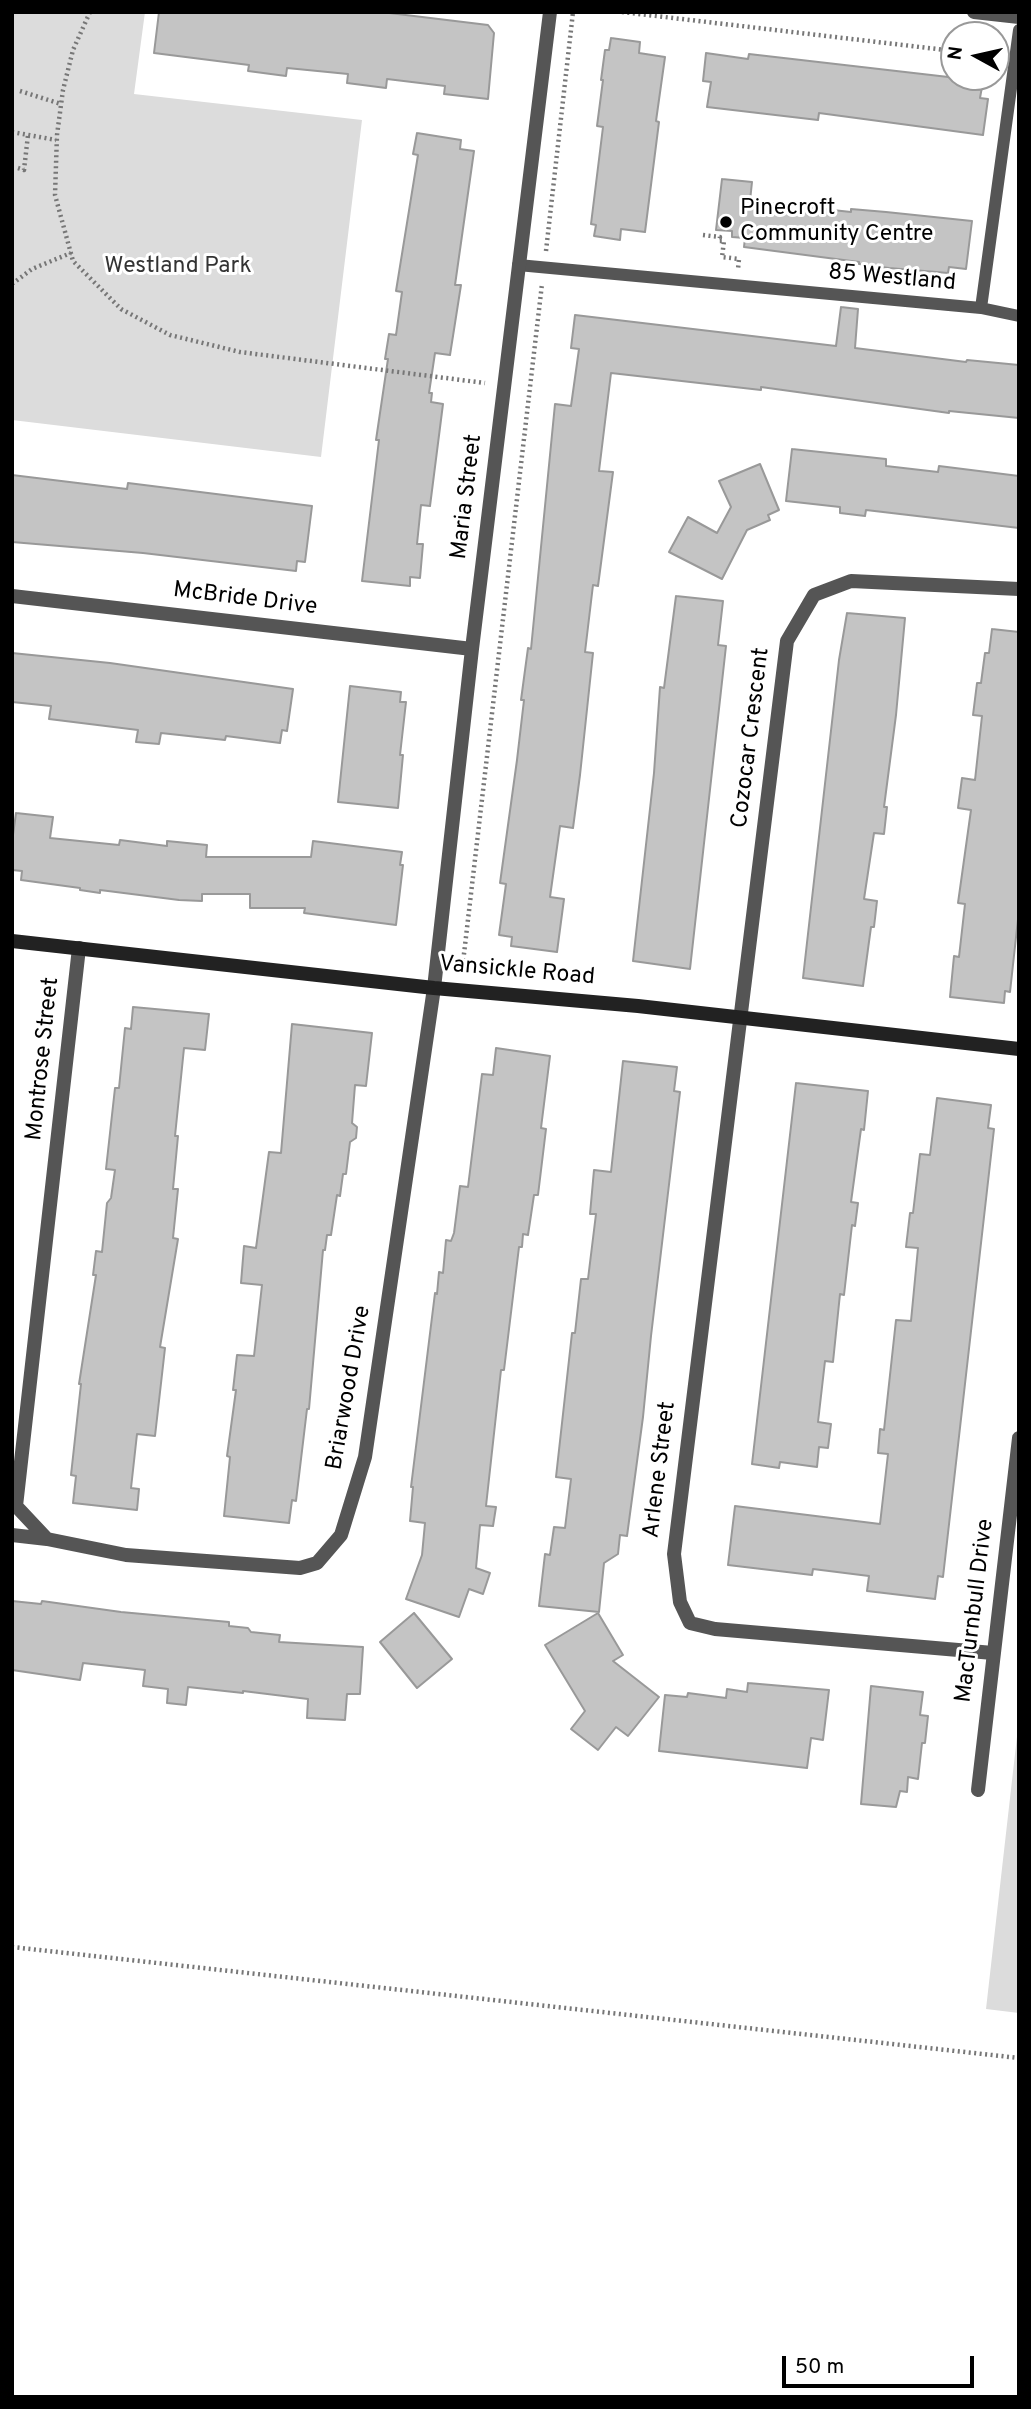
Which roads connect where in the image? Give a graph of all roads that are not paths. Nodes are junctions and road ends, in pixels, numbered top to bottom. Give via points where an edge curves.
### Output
1 (550, 12) edge
2 (974, 12) edge
3 (1019, 17) edge
4 (1019, 30) edge
5 (519, 265) junction
6 (981, 308) junction
7 (1019, 316) edge
8 (1019, 589) edge
9 (12, 596) edge
10 (472, 649) junction
11 (12, 941) edge
12 (79, 948) junction
13 (434, 988) junction
14 (741, 1017) junction
15 (1019, 1049) edge
16 (1019, 1438) edge
17 (12, 1535) edge
18 (47, 1539) junction
19 (993, 1653) junction
20 (978, 1790) dead end

1 - 5 street, Maria Street
2 - 3 street
4 - 6 lane, 85 Westland
5 - 6 lane, 85 Westland
5 - 10 street, Maria Street
6 - 7 lane
8 - 14 street, Cozocar Crescent via 851,581 814,594 787,641
9 - 10 street, McBride Drive
10 - 13 street, Maria Street
11 - 12 street, Vansickle Road
12 - 13 street, Vansickle Road
12 - 18 street, Montrose Street via 16,1506
13 - 14 street, Vansickle Road
13 - 18 street, Briarwood Drive via 365,1457 341,1535 317,1563 300,1568 126,1555
14 - 15 street, Vansickle Road
14 - 19 street, Arlene Street via 674,1554 680,1602 690,1623 715,1629
16 - 19 street, MacTurnbull Drive
17 - 18 street, Briarwood Drive
19 - 20 street, MacTurnbull Drive

